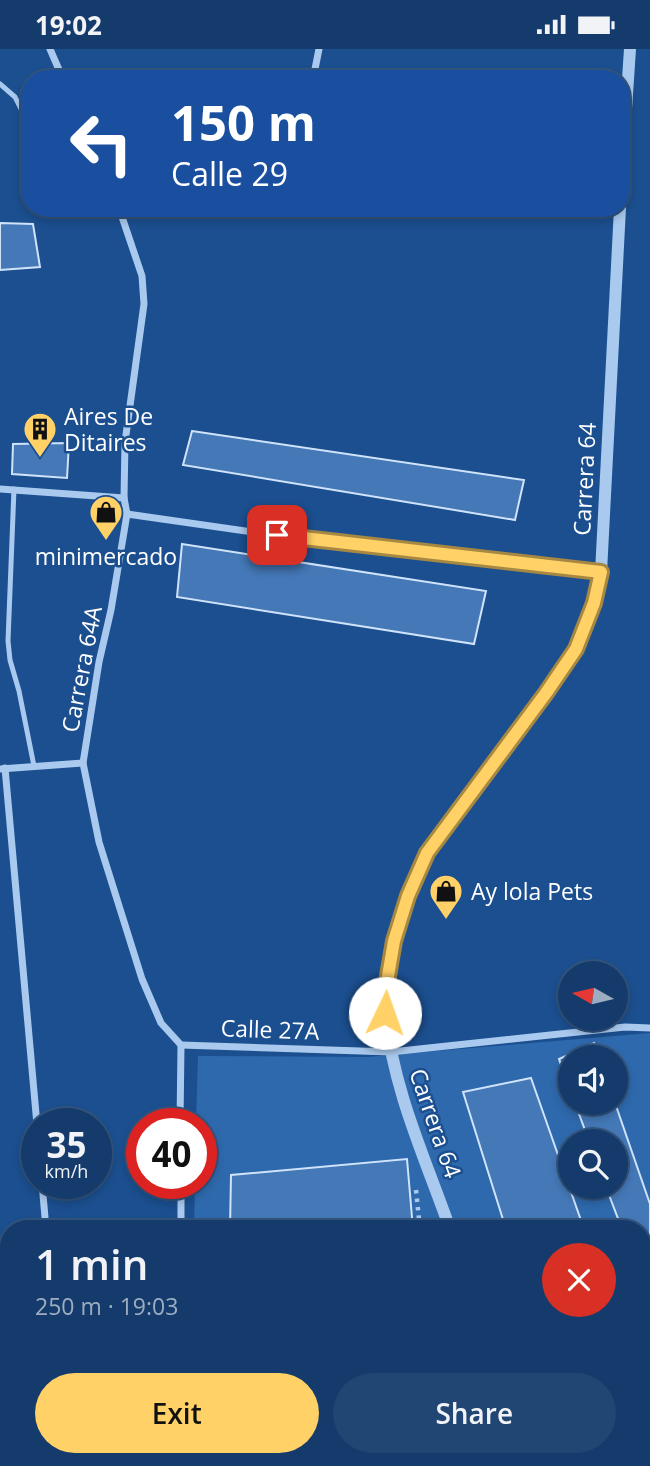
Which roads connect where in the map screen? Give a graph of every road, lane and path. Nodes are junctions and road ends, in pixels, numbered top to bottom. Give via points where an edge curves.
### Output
1 (50, 49) edge
2 (319, 49) edge
3 (630, 49) edge
4 (59, 70) edge
5 (315, 70) edge
6 (629, 70) edge
7 (0, 84) edge
8 (21, 109) edge
9 (122, 217) edge
10 (620, 217) edge
11 (0, 489) edge
12 (14, 489) junction
13 (124, 498) junction
14 (127, 515) junction
15 (601, 572) junction
16 (83, 763) junction
17 (34, 766) junction
18 (3, 769) edge
19 (650, 1027) edge
20 (181, 1045) junction
21 (391, 1052) junction
22 (35, 1108) edge
23 (180, 1108) edge
24 (415, 1179) dead end
25 (43, 1199) edge
26 (181, 1199) edge
27 (45, 1220) edge
28 (181, 1220) edge
29 (419, 1220) edge
30 (447, 1220) edge

1 - 4 street
2 - 5 street
3 - 6 street
7 - 8 lane
9 - 13 street, Carrera 64A via 142,276 144,304 125,442
10 - 15 street, Carrera 64
11 - 12 street
12 - 13 street
12 - 17 lane via 8,641
13 - 14 street, Carrera 64A
14 - 15 street
14 - 16 street, Carrera 64A
15 - 21 street, Carrera 64 via 576,649 427,853 408,896 388,976 385,1013
16 - 17 street
16 - 20 street, Carrera 64A via 99,842 142,979 161,1023
17 - 18 street
18 - 22 street
19 - 21 street, Calle 27A
20 - 21 street, Calle 27A
20 - 23 street
21 - 30 street, Carrera 64
24 - 29 path
25 - 27 street
26 - 28 street

